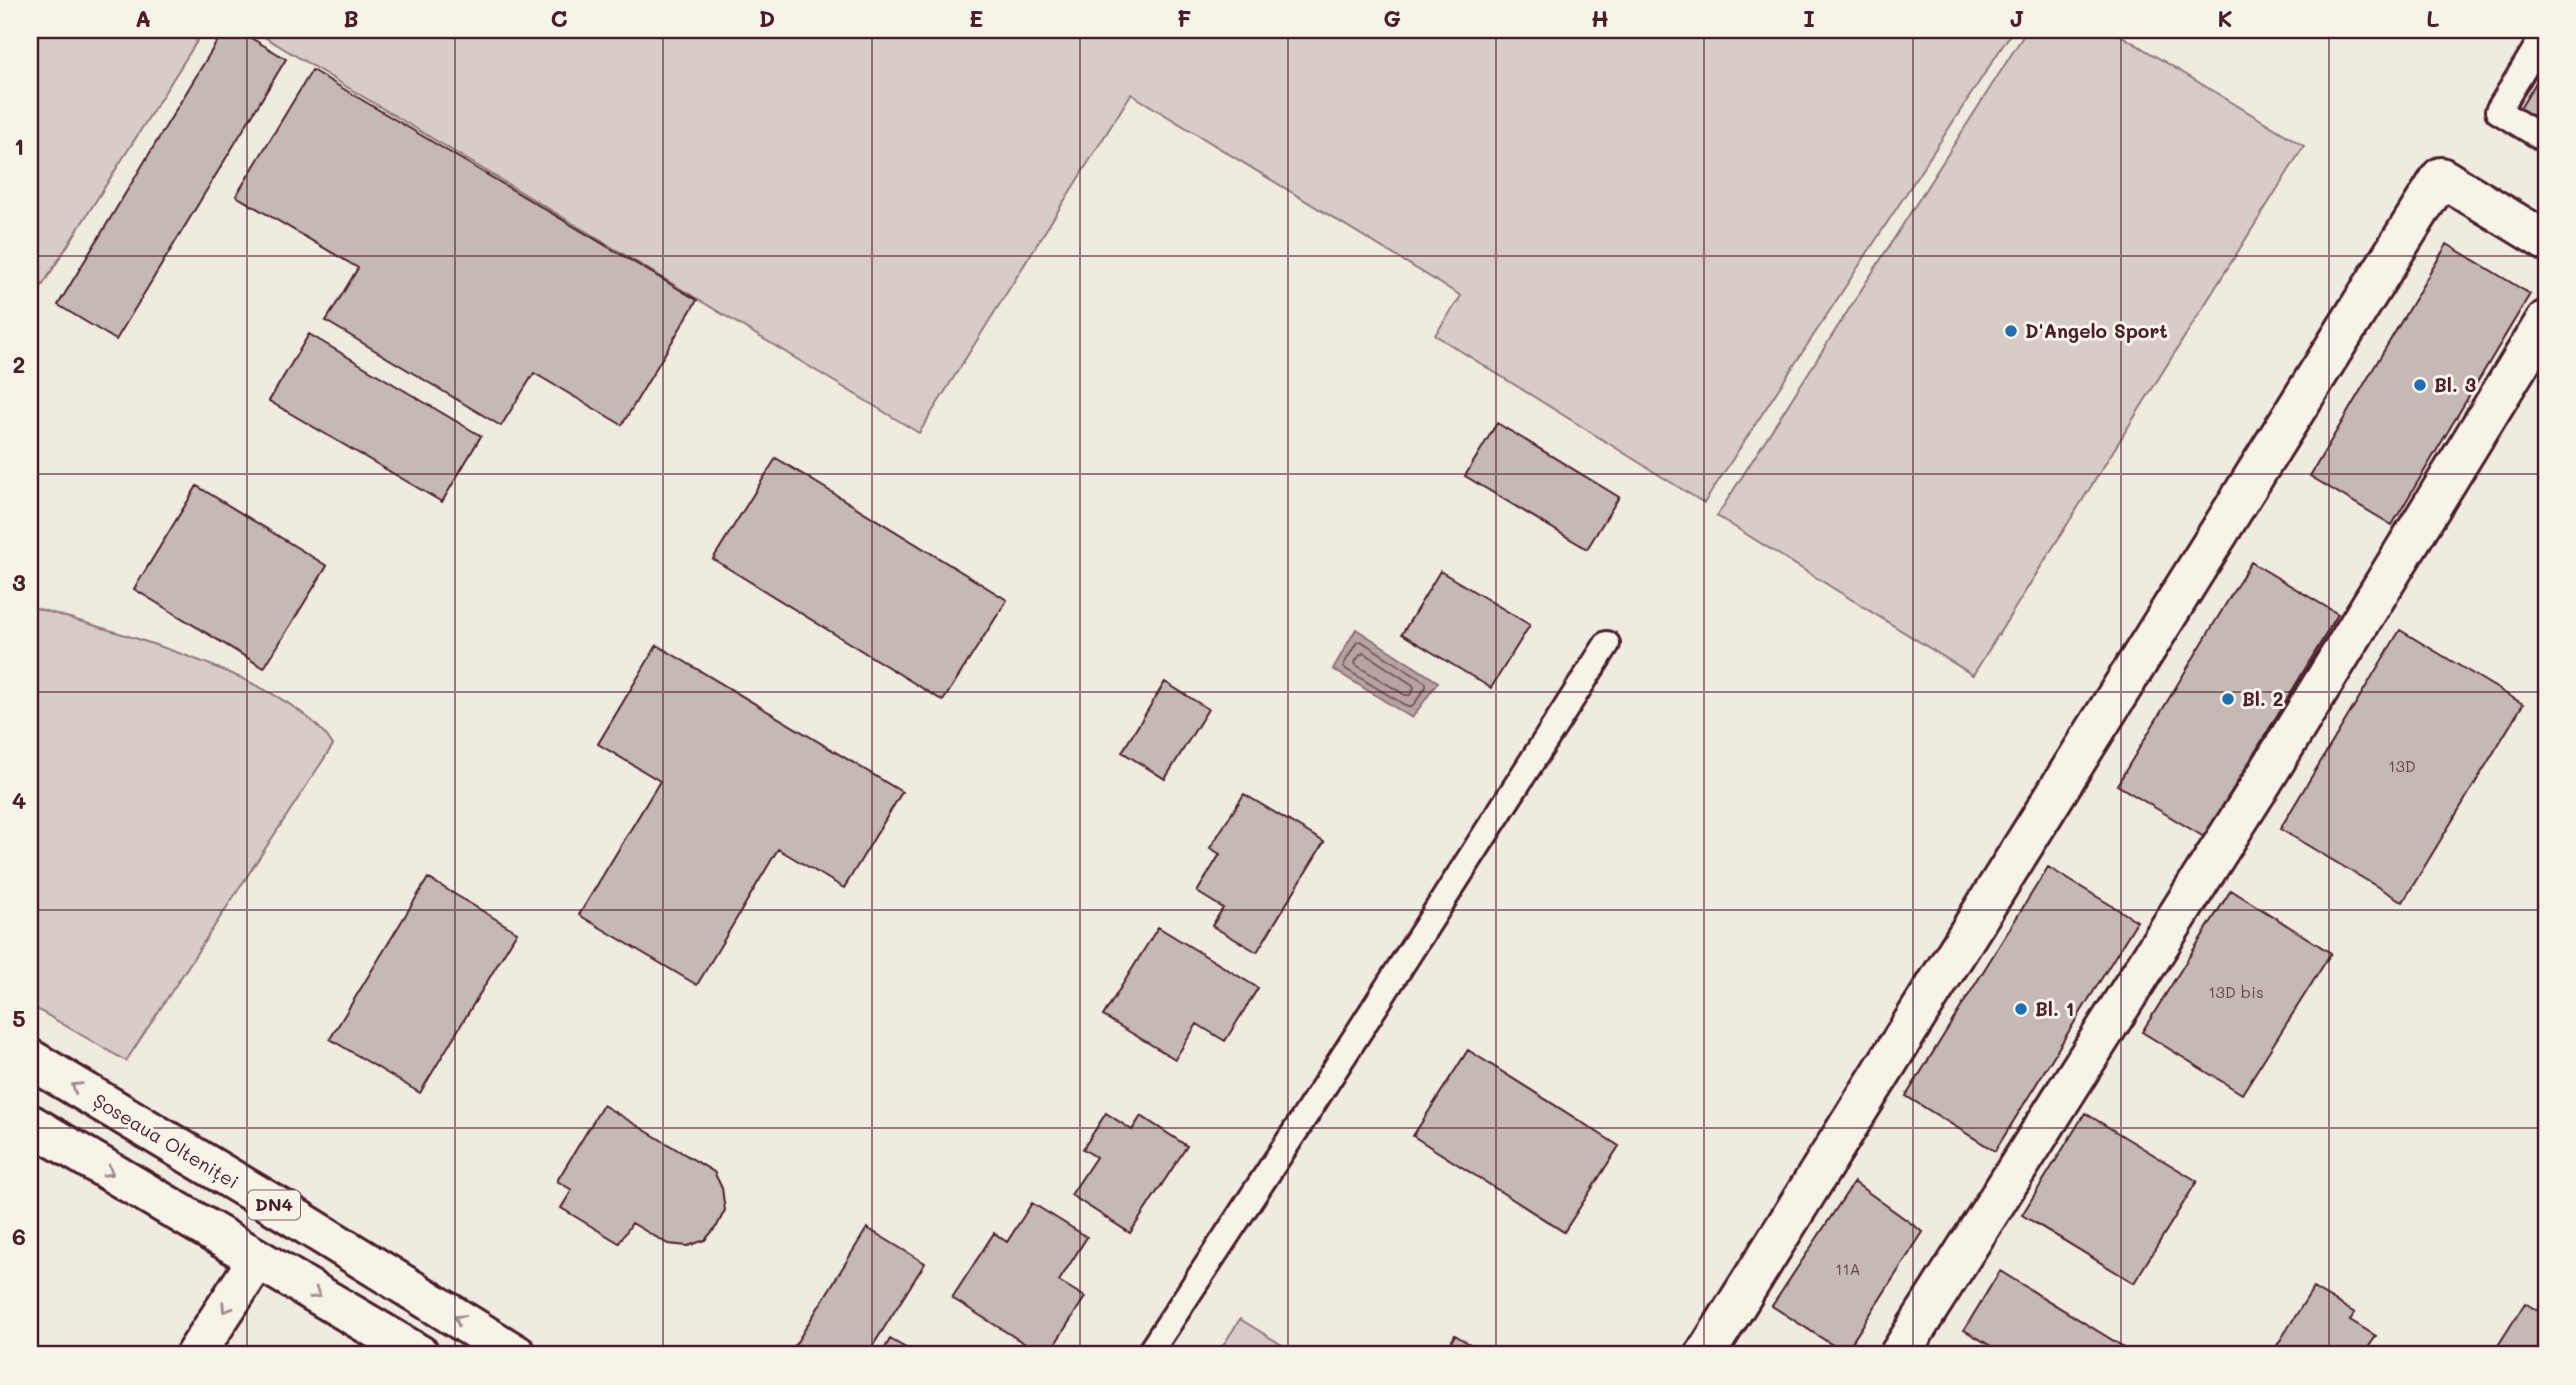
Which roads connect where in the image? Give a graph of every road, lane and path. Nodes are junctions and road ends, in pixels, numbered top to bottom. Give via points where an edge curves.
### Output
1 (2546, 32) edge
2 (2546, 140) edge
3 (2546, 242) edge
4 (2546, 320) edge
5 (1607, 644) dead end
6 (30, 1059) edge
7 (30, 1124) edge
8 (257, 1260) junction
9 (195, 1355) edge
10 (420, 1355) edge
11 (517, 1355) edge
12 (1148, 1355) edge
13 (1705, 1355) edge
14 (1899, 1355) edge

1 - 2 lane via 2498,111
3 - 13 street via 2441,177
4 - 14 street via 2265,778
5 - 12 lane
11 -> 6 street, Șoseaua Olteniței / DN4
7 -> 8 street
8 -> 9 street
8 -> 10 street

